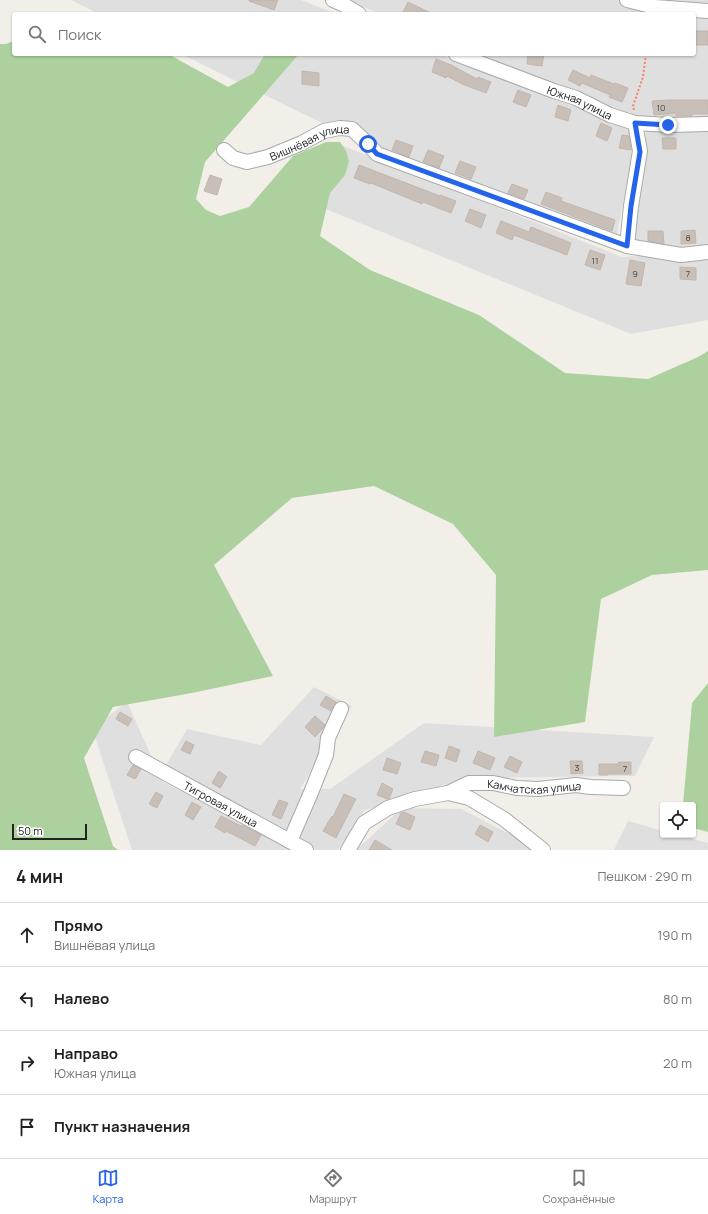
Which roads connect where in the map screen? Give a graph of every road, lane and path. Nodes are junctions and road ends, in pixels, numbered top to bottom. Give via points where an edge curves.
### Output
1 (333, 0) edge
2 (627, 0) edge
3 (655, 4) edge
4 (708, 11) edge
5 (355, 12) edge
6 (461, 56) edge
7 (646, 56) edge
8 (635, 123) junction
9 (708, 124) edge
10 (224, 150) dead end
11 (627, 246) junction
12 (708, 252) edge
13 (341, 709) dead end
14 (136, 757) dead end
15 (623, 788) dead end
16 (448, 793) junction
17 (290, 841) junction
18 (306, 850) edge
19 (348, 850) edge
20 (543, 850) edge

1 - 5 street
2 - 3 street
3 - 4 street
6 - 8 street, Южная улица via 576,98 610,115
7 - 8 path via 643,77 633,106
8 - 9 street, Южная улица
8 - 11 street via 640,152
10 - 11 street, Вишнёвая улица via 233,158 247,162 268,157 324,131 352,129 377,154
11 - 12 street, Вишнёвая улица via 681,255
13 - 17 street via 328,738 326,755
14 - 17 street, Тигровая улица
15 - 16 street, Камчатская улица via 576,785 517,788 494,782 469,782
16 - 19 street via 415,799 388,808 364,823
16 - 20 street via 469,798 504,819
17 - 18 street, Тигровая улица

